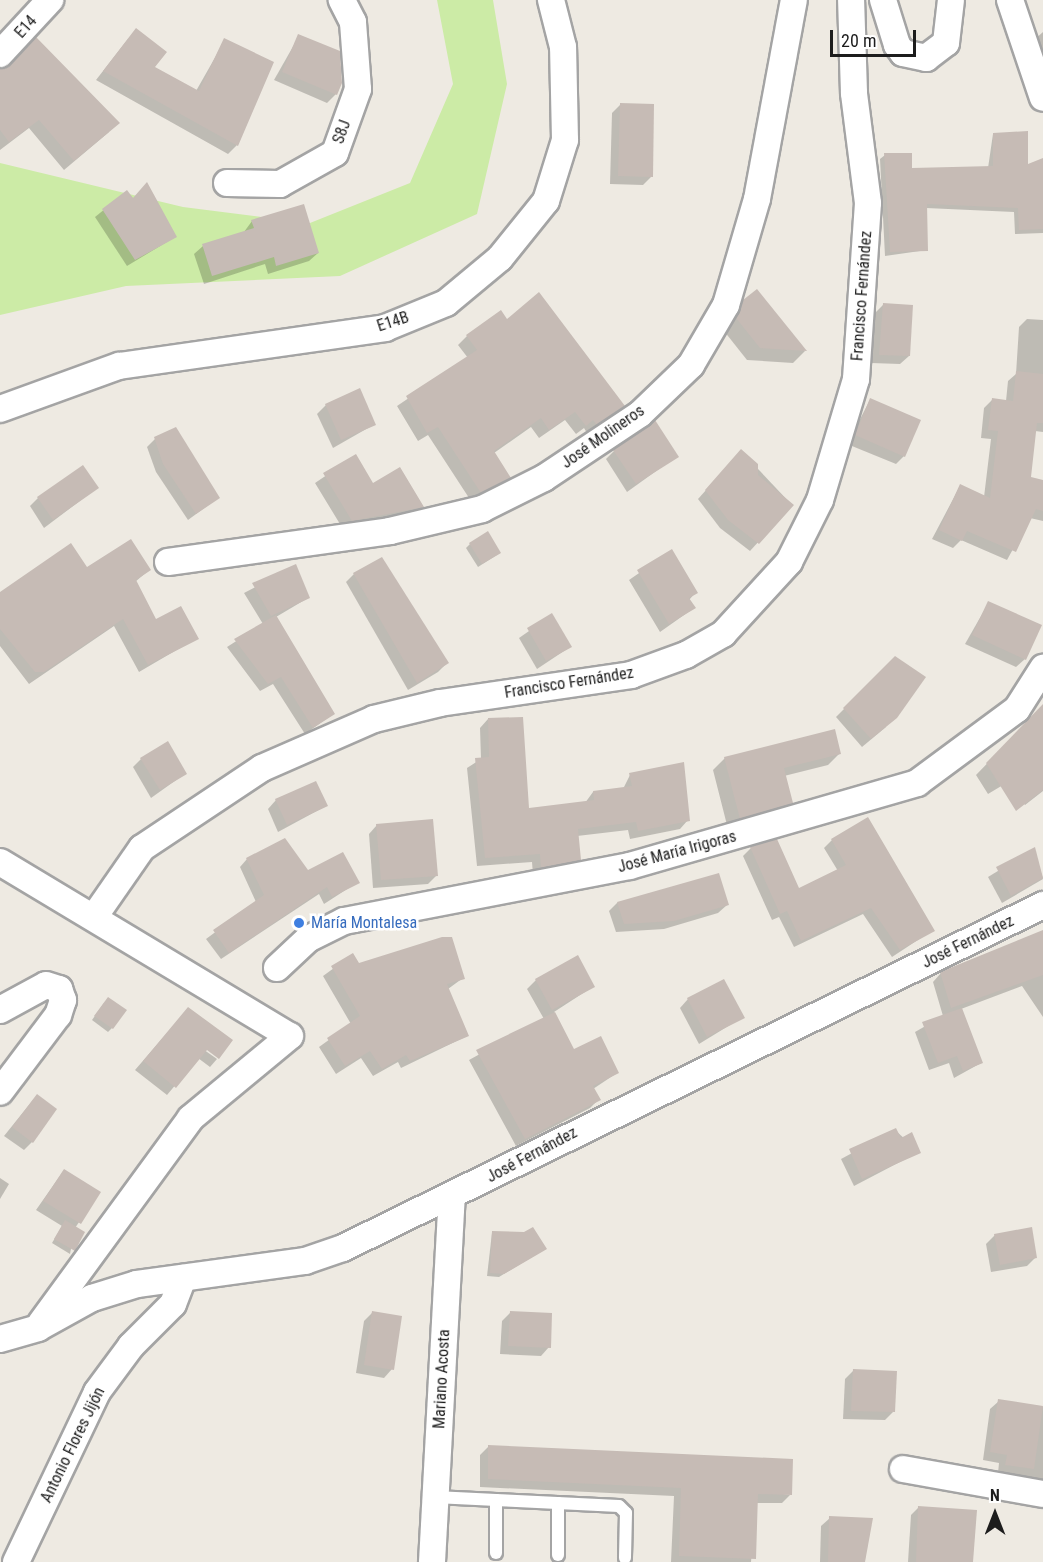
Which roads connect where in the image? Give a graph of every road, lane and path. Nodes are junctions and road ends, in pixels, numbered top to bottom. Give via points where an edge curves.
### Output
1 (50, 0) edge
2 (342, 0) edge
3 (551, 0) edge
4 (794, 0) edge
5 (851, 0) edge
6 (883, 0) edge
7 (951, 0) edge
8 (1010, 0) edge
9 (0, 54) edge
10 (1043, 98) edge
11 (227, 183) dead end
12 (0, 409) edge
13 (168, 562) dead end
14 (1043, 668) edge
15 (0, 862) edge
16 (1043, 905) edge
17 (94, 917) junction
18 (277, 968) dead end
19 (0, 1010) edge
20 (0, 1092) edge
21 (452, 1196) junction
22 (183, 1278) junction
23 (38, 1328) junction
24 (0, 1339) edge
25 (903, 1469) dead end
26 (1043, 1494) edge
27 (435, 1497) junction
28 (496, 1500) junction
29 (558, 1503) junction
30 (496, 1553) dead end
31 (558, 1555) dead end
32 (625, 1558) dead end
33 (18, 1561) edge
34 (432, 1562) edge

1 - 9 street, E14
2 - 11 street, S8J via 353,22 358,89 335,153 280,183
3 - 12 street, E14B via 563,46 565,140 546,201 500,258 446,303 385,327 119,366
4 - 13 street, José Molineros via 757,199 726,305 691,364 640,414 544,478 482,509 390,531
5 - 17 street, Francisco Fernández via 854,93 868,203 856,379 820,500 789,562 723,634 686,655 631,675 440,703 374,719 262,768 142,848
6 - 7 street via 903,53 927,58 946,43
8 - 10 street
14 - 18 street, José María Irigoras via 1017,709 916,783 630,866 344,921 308,939
15 - 17 street
16 - 21 street, José Fernández
17 - 23 street via 290,1036 191,1118
19 - 20 street via 46,985 58,989 63,1000 58,1015
21 - 22 street, José Fernández via 304,1262
21 - 27 street, Mariano Acosta
22 - 23 street, José Fernández via 92,1298
22 - 33 street, Antonio Flores Jijón via 173,1304 138,1338 97,1392
23 - 24 street, José Fernández
25 - 26 street
27 - 28 lane
27 - 34 street, Mariano Acosta
28 - 29 lane
28 - 30 lane
29 - 31 lane
29 - 32 lane via 625,1508

